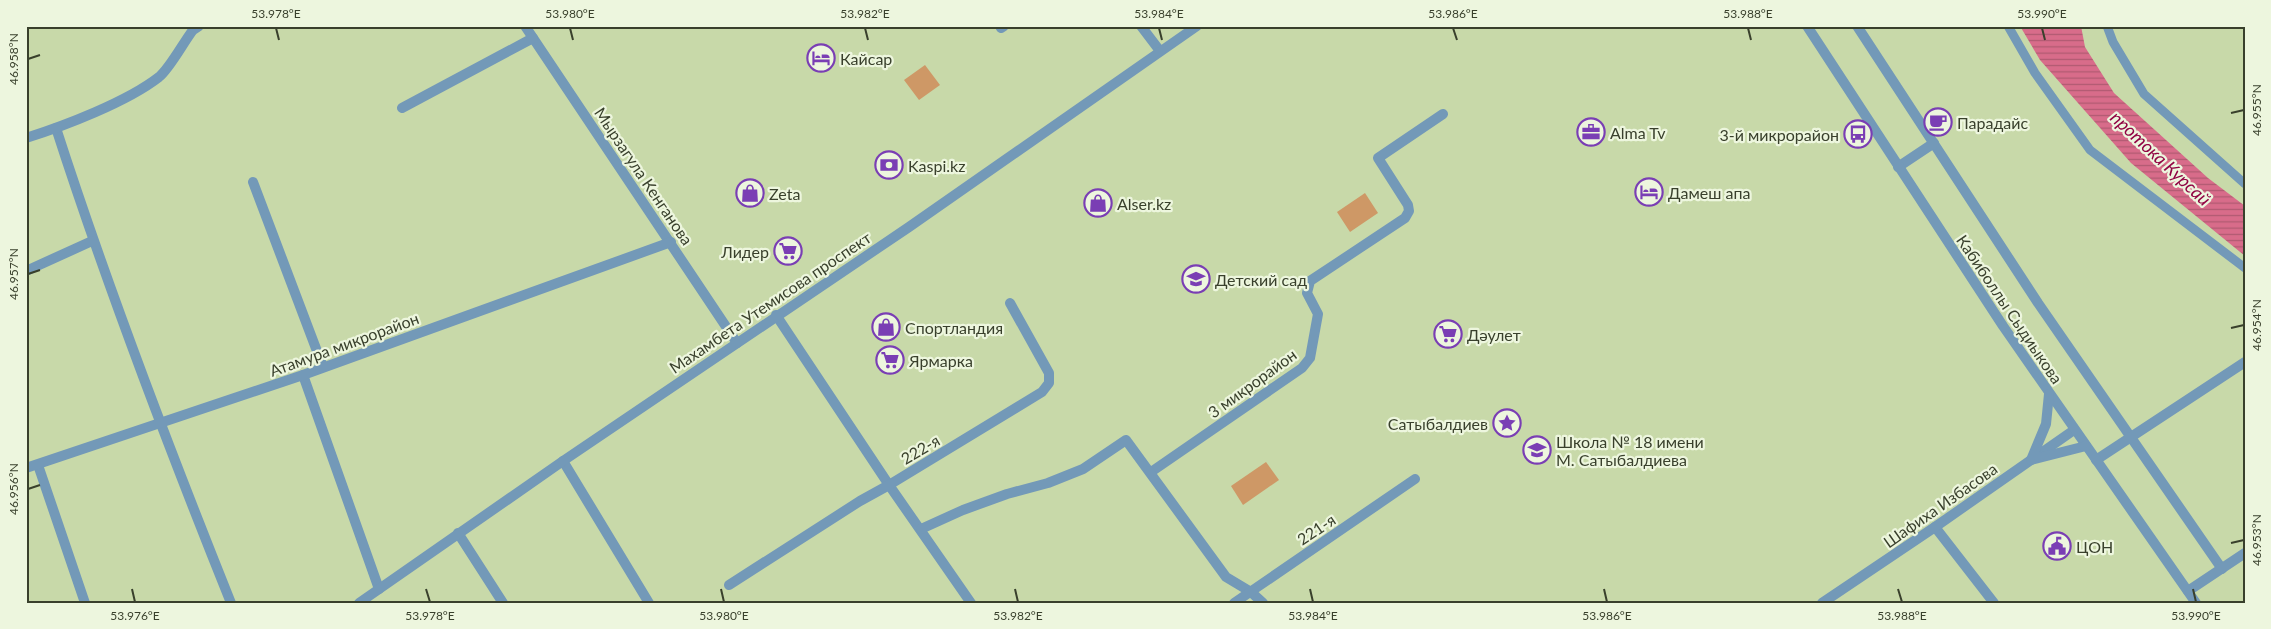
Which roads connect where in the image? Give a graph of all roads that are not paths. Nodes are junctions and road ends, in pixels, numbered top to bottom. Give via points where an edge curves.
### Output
1 (199, 26) edge
2 (525, 26) edge
3 (1141, 26) edge
4 (1197, 26) edge
5 (1807, 26) edge
6 (1857, 26) edge
7 (2008, 26) edge
8 (2107, 26) edge
9 (533, 38) junction
10 (1160, 51) junction
11 (402, 108) dead end
12 (1443, 114) dead end
13 (56, 128) junction
14 (26, 138) edge
15 (1934, 143) junction
16 (1898, 167) junction
17 (253, 182) dead end
18 (2245, 184) edge
19 (92, 241) junction
20 (671, 242) junction
21 (2245, 268) edge
22 (26, 271) edge
23 (1010, 303) dead end
24 (776, 315) junction
25 (736, 343) junction
26 (2245, 362) edge
27 (323, 366) junction
28 (303, 375) junction
29 (2049, 394) junction
30 (160, 425) junction
31 (2074, 430) junction
32 (2132, 437) junction
33 (2086, 446) junction
34 (2031, 460) junction
35 (2096, 460) junction
36 (563, 461) junction
37 (38, 466) junction
38 (26, 468) edge
39 (1152, 472) junction
40 (1415, 479) dead end
41 (889, 485) junction
42 (1935, 528) junction
43 (921, 529) junction
44 (458, 533) junction
45 (2245, 554) edge
46 (2222, 569) junction
47 (729, 585) dead end
48 (379, 589) junction
49 (2188, 591) junction
50 (1251, 592) junction
51 (85, 603) edge
52 (231, 603) edge
53 (359, 603) edge
54 (503, 603) edge
55 (649, 603) edge
56 (971, 603) edge
57 (1234, 603) edge
58 (1263, 603) edge
59 (1822, 603) edge
60 (1994, 603) edge
61 (2196, 603) edge

1 - 13 street via 160,76 126,96
2 - 9 street, Мырзагула Кенганова
3 - 10 street
4 - 10 street, Махамбета Утемисова проспект
5 - 16 street, Кабиболлы Сыдиыкова
6 - 15 street
7 - 21 street via 2035,73 2090,150
8 - 18 street via 2144,94
9 - 11 street
9 - 20 street, Мырзагула Кенганова
10 - 24 street, Махамбета Утемисова проспект via 909,227
12 - 39 street, 3 микрорайон via 1378,158 1409,211 1406,218 1310,281 1307,293 1318,314 1310,358 1302,368
13 - 14 street
13 - 19 street
15 - 16 street
15 - 32 street via 2038,303
16 - 29 street, Кабиболлы Сыдиыкова
17 - 27 street
19 - 22 street
19 - 30 street
20 - 25 street, Мырзагула Кенганова
20 - 27 street, Атамура микрорайон
23 - 41 street, 222-я via 1049,374 1049,383 1042,392
24 - 25 street, Махамбета Утемисова проспект
24 - 41 street
25 - 36 street, Махамбета Утемисова проспект
26 - 32 street
27 - 28 street, Атамура микрорайон
28 - 30 street, Атамура микрорайон
28 - 48 street
29 - 31 street, Кабиболлы Сыдиыкова
29 - 34 street via 2046,424
30 - 37 street, Атамура микрорайон
30 - 52 street
31 - 33 street, Кабиболлы Сыдиыкова
31 - 34 street, Шафиха Избасова
32 - 35 street
32 - 46 street
33 - 34 street
33 - 35 street, Кабиболлы Сыдиыкова
34 - 42 street, Шафиха Избасова
35 - 49 street, Кабиболлы Сыдиыкова
36 - 44 street, Махамбета Утемисова проспект
36 - 55 street
37 - 38 street, Атамура микрорайон
37 - 51 street
39 - 43 street via 1126,440 1083,469 963,510
39 - 50 street via 1226,578
40 - 50 street, 221-я
41 - 43 street
41 - 47 street, 222-я
42 - 59 street, Шафиха Избасова
42 - 60 street
43 - 56 street
44 - 48 street, Махамбета Утемисова проспект
44 - 54 street
45 - 46 street
46 - 49 street
48 - 53 street, Махамбета Утемисова проспект
49 - 61 street, Кабиболлы Сыдиыкова
50 - 57 street, 221-я
50 - 58 street

